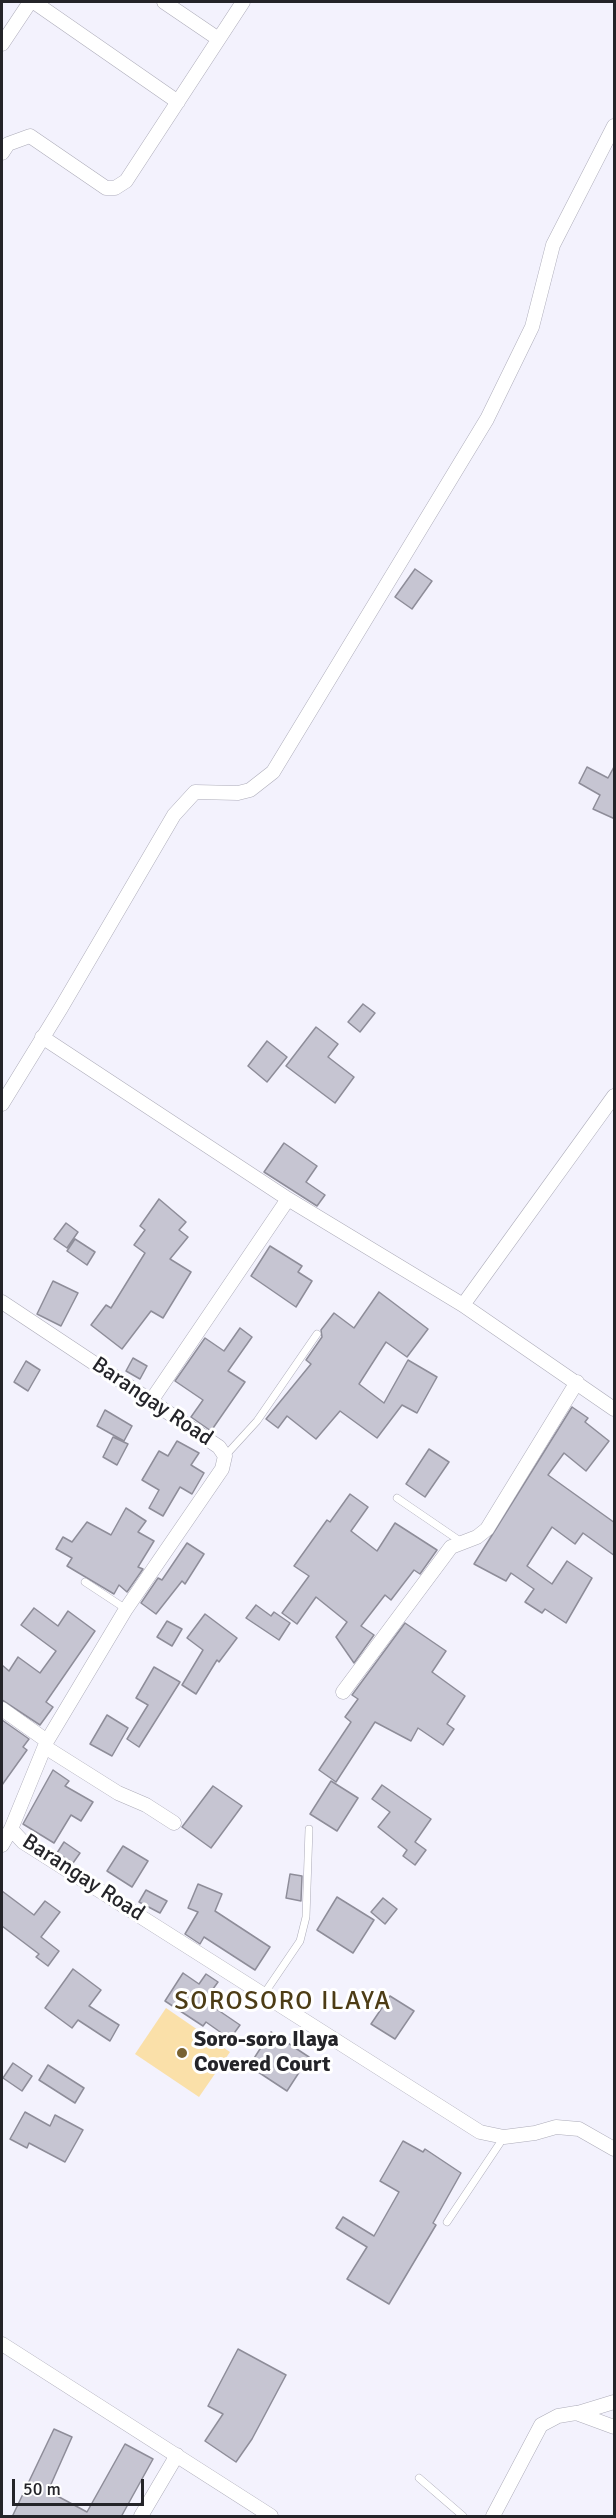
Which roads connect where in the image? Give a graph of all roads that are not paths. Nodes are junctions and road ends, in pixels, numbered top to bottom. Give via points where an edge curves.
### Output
1 (32, 2) edge
2 (164, 2) edge
3 (243, 2) edge
4 (218, 38) junction
5 (2, 44) edge
6 (178, 102) junction
7 (615, 126) edge
8 (2, 153) edge
9 (42, 1037) junction
10 (615, 1095) edge
11 (2, 1104) edge
12 (288, 1199) junction
13 (2, 1302) edge
14 (463, 1305) junction
15 (317, 1334) dead end
16 (577, 1382) junction
17 (151, 1401) junction
18 (615, 1409) edge
19 (225, 1456) junction
20 (397, 1498) dead end
21 (460, 1541) junction
22 (85, 1582) dead end
23 (126, 1609) junction
24 (343, 1692) dead end
25 (2, 1709) edge
26 (46, 1744) junction
27 (174, 1823) dead end
28 (11, 1829) junction
29 (309, 1829) dead end
30 (2, 1845) edge
31 (264, 1994) junction
32 (504, 2137) junction
33 (615, 2149) edge
34 (447, 2222) dead end
35 (2, 2344) edge
36 (615, 2402) edge
37 (576, 2413) junction
38 (615, 2427) edge
39 (177, 2455) junction
40 (420, 2478) dead end
41 (141, 2517) edge
42 (271, 2517) edge
43 (463, 2517) edge
44 (493, 2517) edge

1 - 5 street
1 - 6 street
2 - 4 street
3 - 4 street
4 - 6 street
6 - 8 street via 126,181 115,188 106,188 30,136 8,144
7 - 9 street via 553,245 532,327 487,418 273,772 250,790 195,792 174,815
9 - 11 street
9 - 12 street
10 - 14 street
12 - 14 street
12 - 17 street
13 - 17 street, Barangay Road
14 - 16 street
15 - 19 lane via 252,1427
16 - 18 street
16 - 21 street via 487,1529 477,1537
17 - 19 street, Barangay Road via 219,1447
19 - 23 street, Barangay Road via 222,1469
20 - 21 lane
21 - 24 street via 451,1546 420,1585
22 - 23 lane
23 - 26 street, Barangay Road
25 - 26 street
26 - 27 street via 118,1793
26 - 28 street, Barangay Road
28 - 30 street
28 - 31 street, Barangay Road via 23,1842
29 - 31 lane via 306,1917 300,1941
31 - 32 street, Barangay Road via 480,2132
32 - 33 street, Barangay Road via 556,2127 579,2129
32 - 34 lane
35 - 39 street
36 - 37 street
37 - 38 street
37 - 44 street via 541,2425
39 - 41 street
39 - 42 street
40 - 43 lane

